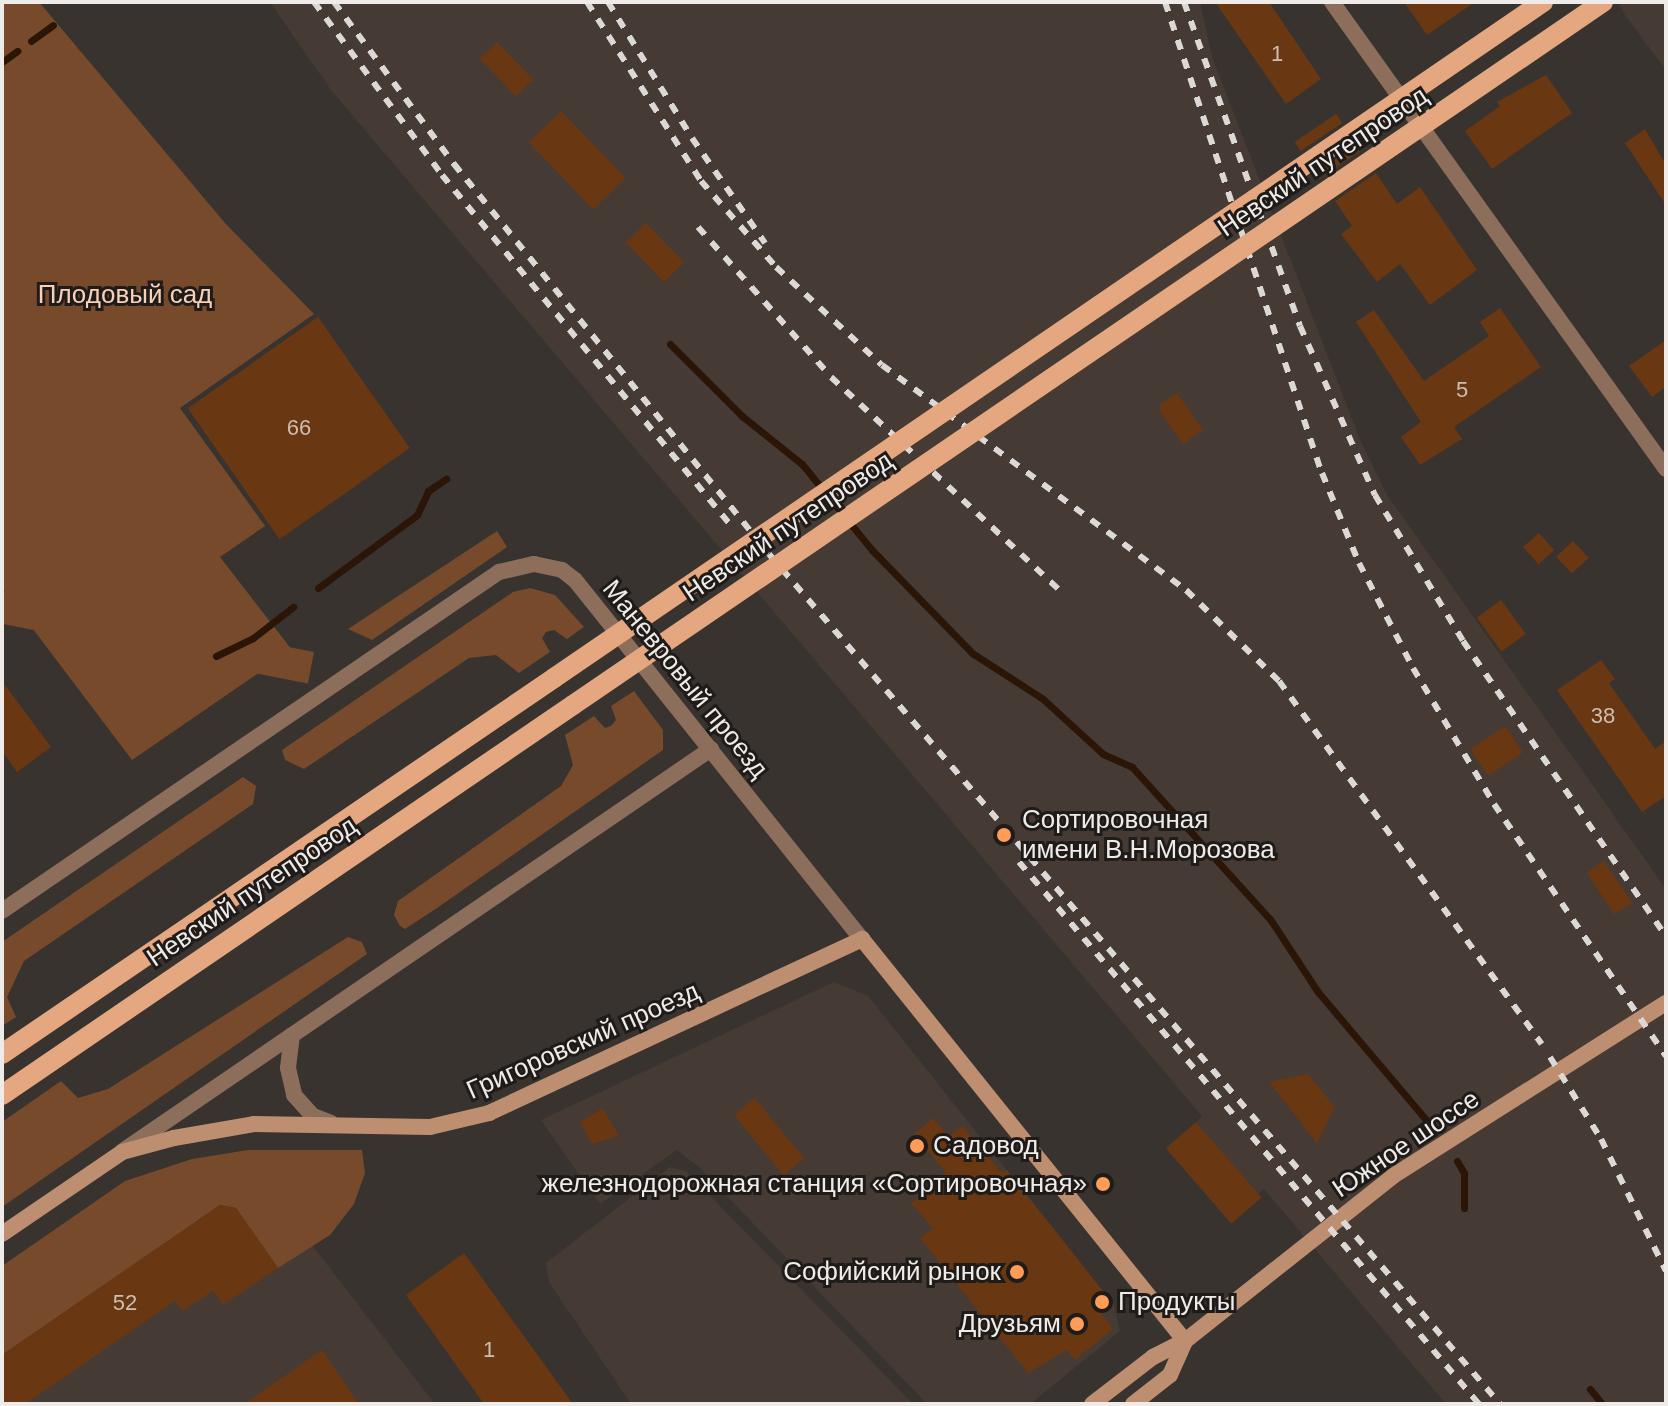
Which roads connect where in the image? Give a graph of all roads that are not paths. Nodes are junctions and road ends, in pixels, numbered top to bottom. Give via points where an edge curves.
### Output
1 (1332, 2) edge
2 (1543, 2) edge
3 (1603, 2) edge
4 (1666, 469) edge
5 (711, 749) junction
6 (2, 911) edge
7 (862, 939) junction
8 (1666, 1003) edge
9 (292, 1035) junction
10 (2, 1054) edge
11 (2, 1095) edge
12 (331, 1123) junction
13 (122, 1152) junction
14 (2, 1234) edge
15 (1185, 1341) junction
16 (1092, 1404) edge
17 (1133, 1404) edge

1 - 4 street
2 - 10 main road, Невский путепровод, bridge
3 - 11 main road, Невский путепровод, bridge
5 - 6 street, Маневровый проезд via 575,580 548,565 514,566
5 - 7 street, Маневровый проезд
5 - 9 street, Григоровский проезд
7 - 12 street, Григоровский проезд via 489,1113 430,1127
7 - 15 street, Маневровый проезд
8 - 15 street, Южное шоссе via 1393,1176
9 - 12 street via 288,1068 294,1095 313,1116
9 - 13 street, Григоровский проезд
12 - 13 street, Григоровский проезд via 214,1129
13 - 14 street, Григоровский проезд
15 - 16 street, Южное шоссе via 1153,1357
15 - 17 street, Южное шоссе via 1170,1375

